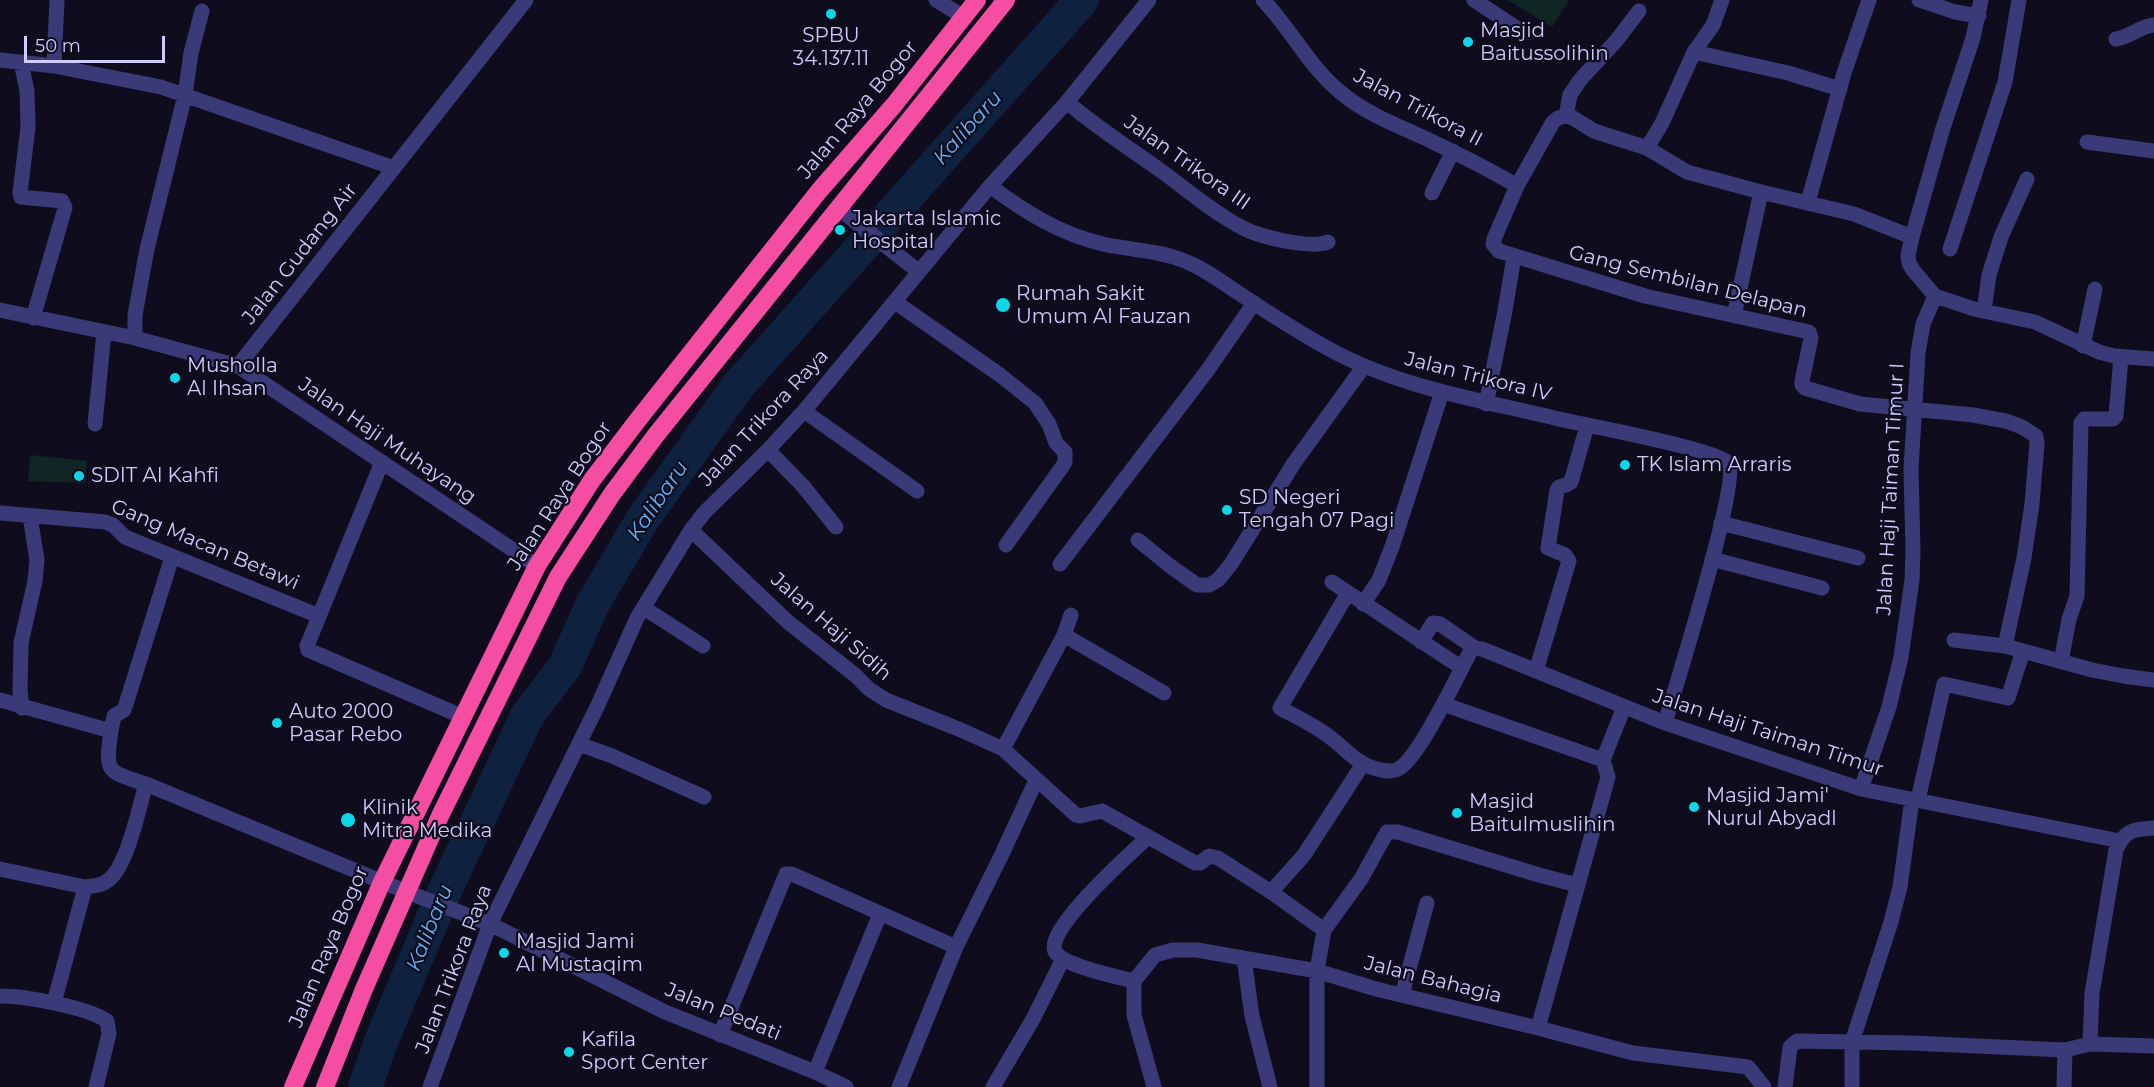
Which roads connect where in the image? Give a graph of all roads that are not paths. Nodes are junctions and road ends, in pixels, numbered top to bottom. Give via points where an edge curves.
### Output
1 (57, 0) edge
2 (526, 0) edge
3 (936, 0) edge
4 (977, 0) edge
5 (1005, 0) edge
6 (1149, 0) edge
7 (1263, 0) edge
8 (1474, 0) edge
9 (1722, 0) edge
10 (1869, 0) edge
11 (1919, 0) edge
12 (1981, 0) edge
13 (2019, 0) edge
14 (201, 11) dead end
15 (1639, 11) dead end
16 (1979, 16) junction
17 (964, 17) junction
18 (2154, 25) edge
19 (1524, 33) dead end
20 (2116, 39) dead end
21 (1694, 52) junction
22 (0, 60) edge
23 (21, 62) junction
24 (54, 66) junction
25 (1840, 89) junction
26 (185, 95) junction
27 (1067, 102) junction
28 (1566, 116) junction
29 (2087, 142) dead end
30 (1647, 148) junction
31 (1453, 151) junction
32 (2154, 151) edge
33 (394, 168) junction
34 (2027, 179) dead end
35 (990, 186) junction
36 (1517, 186) junction
37 (1761, 192) junction
38 (1431, 193) dead end
39 (1808, 202) junction
40 (838, 208) junction
41 (1912, 237) junction
42 (1328, 242) dead end
43 (1950, 249) dead end
44 (1514, 256) junction
45 (919, 272) junction
46 (2095, 289) dead end
47 (1935, 296) junction
48 (895, 302) junction
49 (1254, 303) junction
50 (0, 310) edge
51 (1984, 311) junction
52 (1734, 316) junction
53 (33, 318) junction
54 (104, 332) junction
55 (135, 338) junction
56 (2084, 346) junction
57 (2121, 357) junction
58 (2154, 359) edge
59 (238, 366) junction
60 (1364, 366) junction
61 (1442, 392) junction
62 (1486, 404) junction
63 (1915, 410) junction
64 (804, 411) junction
65 (95, 424) dead end
66 (1587, 426) junction
67 (768, 450) junction
68 (382, 462) junction
69 (917, 491) dead end
70 (577, 503) junction
71 (0, 513) edge
72 (30, 516) junction
73 (597, 517) junction
74 (1721, 523) junction
75 (836, 527) dead end
76 (691, 530) junction
77 (1138, 540) dead end
78 (1006, 545) dead end
79 (172, 557) junction
80 (1858, 558) dead end
81 (1712, 559) junction
82 (1060, 564) dead end
83 (537, 566) junction
84 (1332, 582) dead end
85 (1822, 588) dead end
86 (1348, 593) junction
87 (1363, 604) junction
88 (644, 608) junction
89 (1071, 615) dead end
90 (319, 616) junction
91 (1064, 635) junction
92 (1954, 640) dead end
93 (1421, 642) junction
94 (703, 646) dead end
95 (2005, 646) junction
96 (1479, 648) junction
97 (2023, 651) junction
98 (2061, 662) junction
99 (1462, 668) junction
100 (1536, 671) junction
101 (2154, 680) edge
102 (1164, 693) dead end
103 (0, 700) edge
104 (1443, 704) junction
105 (1624, 707) junction
106 (22, 708) junction
107 (461, 716) junction
108 (1665, 723) junction
109 (111, 731) junction
110 (579, 744) junction
111 (1003, 749) junction
112 (1603, 760) junction
113 (1365, 766) junction
114 (146, 784) junction
115 (1033, 787) dead end
116 (1861, 789) junction
117 (705, 797) dead end
118 (1915, 800) junction
119 (2154, 828) edge
120 (1148, 837) junction
121 (2120, 841) junction
122 (0, 869) edge
123 (382, 882) junction
124 (1577, 885) junction
125 (85, 887) junction
126 (1271, 892) junction
127 (413, 895) junction
128 (1427, 903) dead end
129 (880, 914) junction
130 (490, 924) junction
131 (1324, 930) junction
132 (956, 947) junction
133 (1244, 958) junction
134 (1063, 959) junction
135 (1317, 971) junction
136 (1134, 981) junction
137 (1402, 995) junction
138 (0, 996) edge
139 (54, 1004) junction
140 (1538, 1028) junction
141 (720, 1035) junction
142 (1852, 1042) junction
143 (2090, 1044) junction
144 (2154, 1046) edge
145 (2065, 1050) junction
146 (815, 1072) junction
147 (96, 1087) edge
148 (293, 1087) edge
149 (326, 1087) edge
150 (430, 1087) edge
151 (846, 1087) edge
152 (899, 1087) edge
153 (993, 1087) edge
154 (1154, 1087) edge
155 (1270, 1087) edge
156 (1317, 1087) edge
157 (1764, 1087) edge
158 (1785, 1087) edge
159 (1852, 1087) edge
160 (2064, 1087) edge

1 - 24 street
2 - 33 street, Jalan Gudang Air
3 - 17 street
4 - 17 highway, Jalan Raya Bogor
5 - 40 highway
6 - 27 street, Jalan Trikora Raya
7 - 31 street, Jalan Trikora II via 1316,69 1341,93 1384,119
8 - 19 street
9 - 21 street via 1713,25
10 - 25 street
11 - 16 street
12 - 16 street
13 - 43 street via 2005,82
14 - 26 street
15 - 28 street via 1580,80 1570,95
16 - 41 street
17 - 70 highway, Jalan Raya Bogor via 819,190
18 - 20 street
21 - 25 street
21 - 30 street
22 - 23 street, Jalan Gudang Air
23 - 24 street, Jalan Gudang Air
23 - 53 street via 28,127 21,197 62,201 65,208
24 - 26 street, Jalan Gudang Air
25 - 39 street
26 - 33 street, Jalan Gudang Air
26 - 55 street via 147,249 135,315
27 - 35 street, Jalan Trikora Raya
27 - 42 street, Jalan Trikora III via 1209,207 1245,229 1309,244
28 - 30 street via 1594,131
28 - 36 street via 1553,122
29 - 32 street
30 - 37 street via 1687,172
31 - 36 street, Jalan Trikora II
31 - 38 street
33 - 59 street, Jalan Gudang Air
34 - 51 street via 2001,237 1989,275
35 - 45 street, Jalan Trikora Raya
35 - 49 street, Jalan Trikora IV via 1024,211 1063,231 1106,245 1181,259
36 - 44 street, Gang Sembilan Delapan via 1493,244 1499,251
37 - 39 street
37 - 52 street
39 - 41 street via 1854,214
40 - 45 street
40 - 73 highway via 656,435
41 - 47 street via 1909,263
44 - 52 street, Gang Sembilan Delapan via 1645,296
44 - 62 street
45 - 48 street, Jalan Trikora Raya
46 - 56 street
47 - 51 street
47 - 63 street, Jalan Haji Taiman Timur I via 1923,324
48 - 64 street, Jalan Trikora Raya
48 - 78 street via 1035,403 1065,452 1062,467
49 - 60 street, Jalan Trikora IV
49 - 82 street
50 - 53 street, Jalan Haji Muhayang
51 - 56 street via 2035,322
52 - 63 street, Gang Sembilan Delapan via 1809,332 1802,381 1805,388 1860,404
53 - 54 street, Jalan Haji Muhayang
54 - 55 street, Jalan Haji Muhayang
54 - 65 street
55 - 59 street, Jalan Haji Muhayang
56 - 57 street
57 - 58 street
57 - 98 street via 2116,416 2084,418 2081,423 2077,596
59 - 68 street, Jalan Haji Muhayang
60 - 61 street, Jalan Trikora IV
60 - 77 street via 1294,463 1232,564 1218,580 1197,585
61 - 62 street, Jalan Trikora IV
61 - 87 street via 1393,544
62 - 66 street, Jalan Trikora IV
63 - 95 street via 2006,421 2036,436 2032,504
63 - 116 street, Jalan Haji Taiman Timur I via 1911,469 1913,551 1905,630 1897,678
64 - 67 street, Jalan Trikora Raya
64 - 69 street
66 - 74 street, Jalan Trikora IV via 1726,460 1731,477
66 - 100 street via 1570,482 1557,490 1548,548 1569,561
67 - 75 street
67 - 76 street, Jalan Trikora Raya via 723,492
68 - 83 street, Jalan Haji Muhayang
68 - 90 street
70 - 73 highway
70 - 83 highway, Jalan Raya Bogor
71 - 72 street, Gang Macan Betawi
72 - 79 street, Gang Macan Betawi via 105,522 125,537
72 - 106 street via 37,560 21,643
73 - 127 highway via 558,577 455,784
74 - 80 street
74 - 81 street, Jalan Trikora IV
76 - 88 street, Jalan Trikora Raya
76 - 111 street, Jalan Haji Sidih via 788,622 869,689 886,700
79 - 90 street, Gang Macan Betawi
79 - 109 street via 124,710 114,716
81 - 85 street
81 - 108 street, Jalan Trikora IV
83 - 107 highway, Jalan Raya Bogor
84 - 86 street
86 - 87 street
86 - 113 street via 1280,708 1330,736
87 - 93 street
88 - 94 street
88 - 110 street, Jalan Trikora Raya
89 - 91 street
90 - 107 street via 308,650
91 - 102 street
91 - 111 street
92 - 95 street
93 - 96 street, Jalan Haji Taiman Timur via 1433,623
93 - 99 street
95 - 97 street
96 - 99 street via 1470,652
96 - 100 street, Jalan Haji Taiman Timur
97 - 98 street
97 - 118 street via 2008,698 1944,684
98 - 101 street
99 - 104 street
100 - 105 street, Jalan Haji Taiman Timur
103 - 106 street
104 - 112 street
104 - 113 street via 1402,767 1387,772
105 - 108 street, Jalan Haji Taiman Timur
105 - 112 street
106 - 109 street
107 - 123 highway, Jalan Raya Bogor
108 - 116 street, Jalan Haji Taiman Timur
109 - 114 street, Jalan Pedati via 110,768
110 - 117 street
110 - 130 street, Jalan Trikora Raya
111 - 120 street, Jalan Haji Sidih via 1076,815 1102,811
112 - 124 street via 1608,777
113 - 126 street via 1304,855
114 - 123 street, Jalan Pedati
114 - 125 street via 117,873 107,882
115 - 132 street
116 - 118 street, Jalan Haji Taiman Timur
118 - 121 street, Jalan Haji Taiman Timur
118 - 142 street via 1897,899
119 - 121 street via 2133,829
120 - 126 street, Jalan Haji Sidih via 1195,863 1209,856 1218,858
120 - 134 street via 1064,924 1053,945 1056,955
121 - 143 street via 2092,993
122 - 125 street
123 - 127 street, Jalan Pedati
123 - 148 highway, Jalan Raya Bogor
124 - 131 street via 1389,831 1352,894
124 - 140 street
125 - 139 street
126 - 131 street, Jalan Haji Sidih
127 - 130 street, Jalan Pedati
127 - 149 highway via 364,989
128 - 137 street
129 - 132 street
129 - 141 street via 786,874
129 - 146 street
130 - 141 street, Jalan Pedati via 665,1012
130 - 150 street, Jalan Trikora Raya
131 - 135 street
132 - 152 street
133 - 135 street, Jalan Bahagia
133 - 136 street, Jalan Bahagia via 1197,950 1163,952 1150,960
133 - 155 street via 1250,1006
134 - 136 street
134 - 153 street
135 - 137 street, Jalan Bahagia
135 - 156 street
136 - 154 street via 1134,1015
137 - 140 street, Jalan Bahagia
138 - 139 street
139 - 147 street via 107,1022 109,1034
140 - 157 street, Jalan Bahagia via 1633,1053 1748,1067
141 - 146 street, Jalan Pedati
142 - 145 street
142 - 158 street via 1794,1043 1790,1047
142 - 159 street
143 - 144 street
143 - 145 street
145 - 160 street
146 - 151 street, Jalan Pedati

